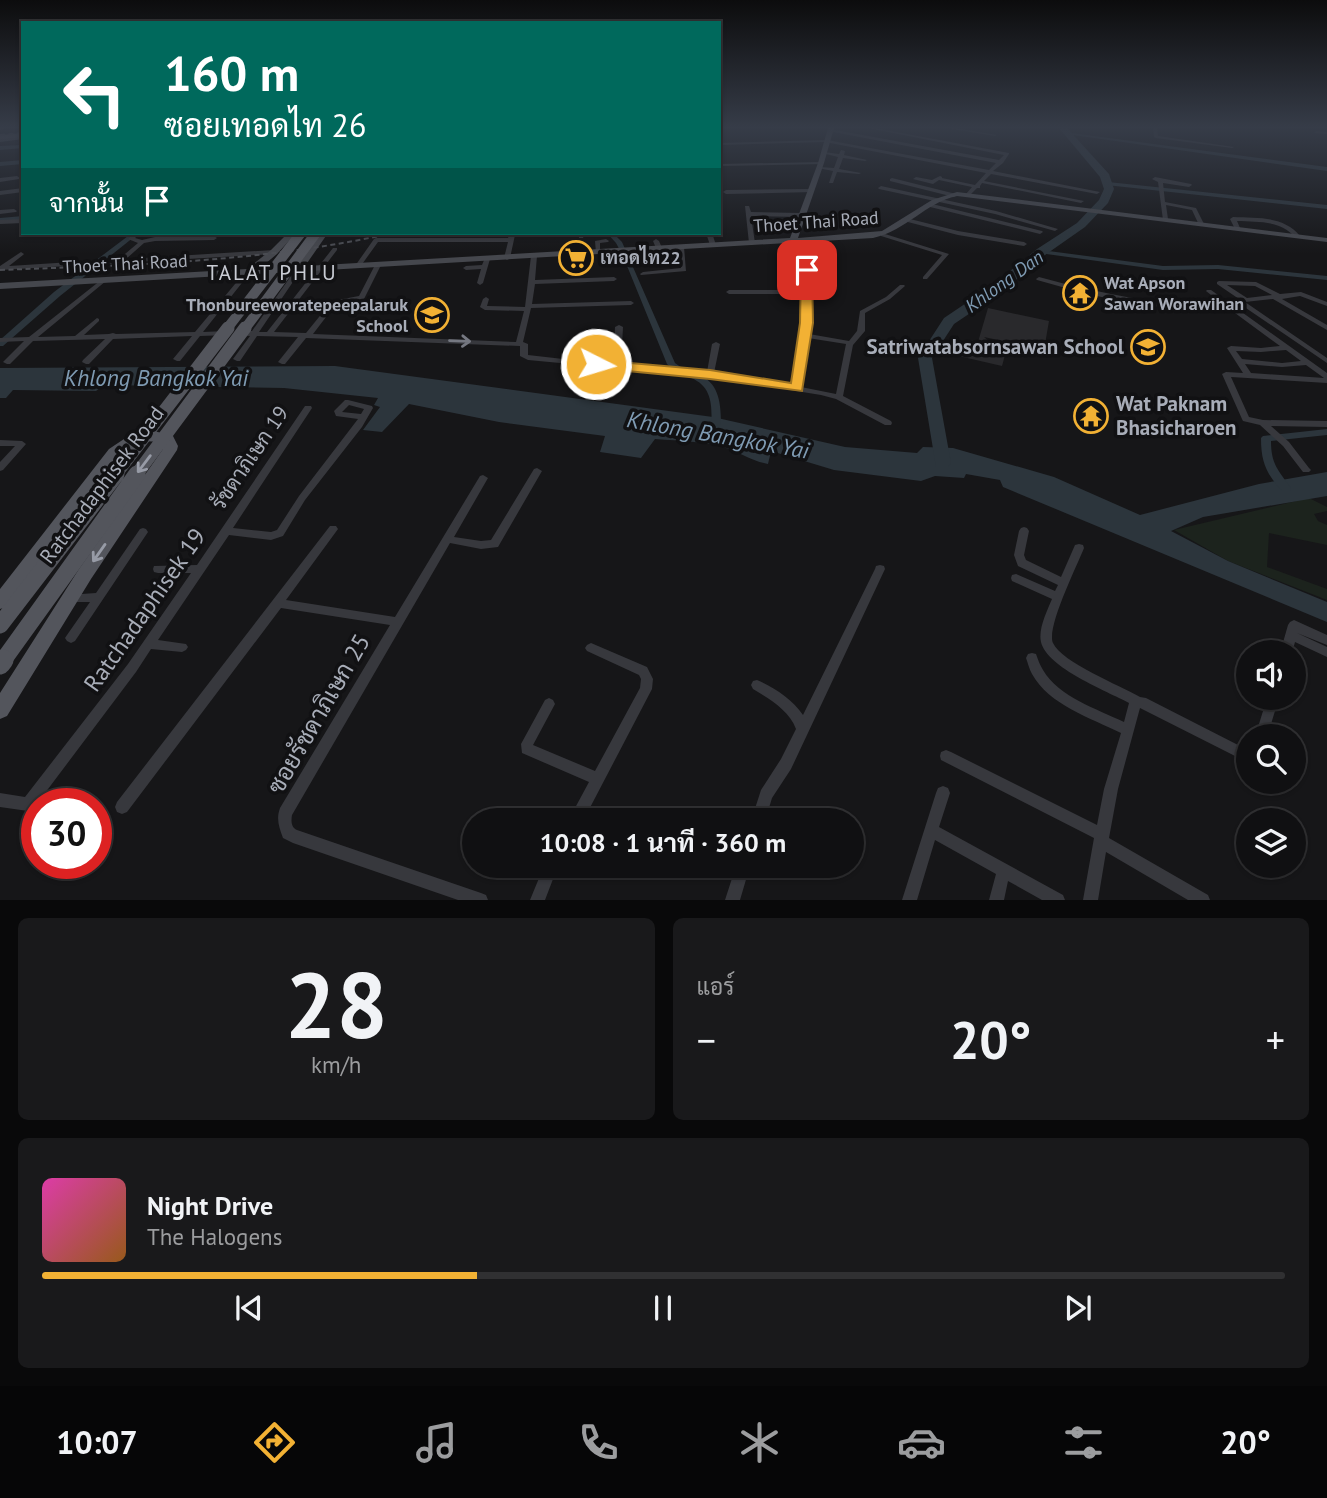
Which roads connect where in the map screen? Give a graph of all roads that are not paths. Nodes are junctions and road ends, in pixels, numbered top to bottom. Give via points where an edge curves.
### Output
1 (819, 170) edge
2 (837, 170) edge
3 (842, 170) edge
4 (981, 170) edge
5 (992, 172) junction
6 (859, 173) dead end
7 (17, 178) dead end
8 (916, 179) dead end
9 (0, 180) edge
10 (892, 180) dead end
11 (831, 182) dead end
12 (981, 185) junction
13 (1189, 185) dead end
14 (881, 188) dead end
15 (21, 190) edge
16 (811, 191) junction
17 (726, 192) dead end
18 (1097, 192) dead end
19 (0, 193) edge
20 (969, 194) junction
21 (954, 195) junction
22 (1081, 201) dead end
23 (931, 203) junction
24 (1163, 203) junction
25 (747, 207) dead end
26 (1072, 207) joint
27 (14, 211) dead end
28 (0, 212) edge
29 (751, 214) dead end
30 (801, 215) junction
31 (1165, 219) junction
32 (906, 220) junction
33 (21, 221) edge
34 (0, 222) edge
35 (1201, 224) junction
36 (1055, 229) dead end
37 (1040, 232) dead end
38 (135, 235) edge
39 (290, 235) edge
40 (299, 235) edge
41 (319, 235) edge
42 (320, 235) edge
43 (512, 235) edge
44 (710, 235) edge
45 (883, 235) junction
46 (457, 236) edge
47 (214, 238) dead end
48 (793, 240) junction
49 (606, 241) dead end
50 (1325, 241) edge
51 (142, 242) junction
52 (752, 243) junction
53 (1024, 244) dead end
54 (713, 245) junction
55 (676, 247) junction
56 (335, 248) dead end
57 (598, 252) junction
58 (274, 253) junction
59 (21, 254) dead end
60 (534, 256) junction
61 (507, 257) junction
62 (119, 262) junction
63 (635, 262) dead end
64 (486, 263) junction
65 (378, 265) junction
66 (358, 267) junction
67 (1, 268) edge
68 (466, 268) dead end
69 (320, 269) junction
70 (298, 270) junction
71 (247, 273) junction
72 (643, 274) dead end
73 (925, 278) dead end
74 (614, 279) dead end
75 (1039, 279) dead end
76 (103, 281) junction
77 (532, 282) junction
78 (480, 284) dead end
79 (0, 286) edge
80 (902, 286) dead end
81 (1209, 291) dead end
82 (729, 292) dead end
83 (807, 292) junction
84 (1278, 298) junction
85 (486, 299) dead end
86 (1242, 301) junction
87 (631, 303) dead end
88 (1224, 303) junction
89 (1327, 304) edge
90 (528, 307) junction
91 (1236, 311) junction
92 (97, 320) dead end
93 (619, 327) dead end
94 (1327, 327) edge
95 (199, 332) junction
96 (253, 333) junction
97 (270, 333) junction
98 (805, 334) junction
99 (113, 335) junction
100 (306, 335) junction
101 (78, 337) junction
102 (30, 339) junction
103 (5, 340) edge
104 (580, 340) dead end
105 (849, 343) junction
106 (519, 344) junction
107 (716, 344) dead end
108 (1286, 348) junction
109 (177, 359) dead end
110 (237, 359) dead end
111 (1240, 361) junction
112 (1327, 361) edge
113 (7, 362) dead end
114 (86, 362) dead end
115 (282, 362) dead end
116 (575, 362) junction
117 (1308, 363) junction
118 (617, 366) junction
119 (710, 374) junction
120 (1248, 375) junction
121 (1327, 379) edge
122 (797, 388) junction
123 (839, 397) junction
124 (308, 408) dead end
125 (362, 417) dead end
126 (888, 423) dead end
127 (1327, 424) edge
128 (1266, 426) junction
129 (0, 443) edge
130 (0, 468) edge
131 (1306, 470) dead end
132 (537, 471) dead end
133 (483, 478) dead end
134 (333, 529) dead end
135 (226, 531) junction
136 (1024, 531) dead end
137 (143, 533) dead end
138 (446, 539) junction
139 (1079, 548) dead end
140 (158, 569) dead end
141 (201, 569) junction
142 (880, 569) dead end
143 (1016, 578) dead end
144 (1065, 584) junction
145 (100, 597) junction
146 (69, 598) junction
147 (1059, 598) junction
148 (0, 602) edge
149 (278, 603) junction
150 (397, 622) junction
151 (0, 625) edge
152 (1290, 635) junction
153 (71, 638) dead end
154 (1289, 640) edge
155 (1327, 640) edge
156 (149, 644) junction
157 (182, 647) dead end
158 (591, 648) dead end
159 (1327, 652) edge
160 (1032, 658) dead end
161 (0, 664) edge
162 (757, 685) dead end
163 (1138, 702) junction
164 (549, 704) dead end
165 (0, 710) edge
166 (802, 729) junction
167 (1128, 730) junction
168 (1236, 751) edge
169 (946, 756) dead end
170 (597, 779) junction
171 (44, 788) edge
172 (943, 793) dead end
173 (0, 800) edge
174 (21, 803) edge
175 (122, 807) dead end
176 (582, 808) edge
177 (762, 808) edge
178 (933, 831) junction
179 (1101, 837) junction
180 (1004, 870) junction
181 (546, 878) edge
182 (739, 878) edge
183 (481, 900) edge
184 (537, 900) edge
185 (732, 900) edge
186 (909, 900) edge
187 (996, 900) edge
188 (1058, 900) edge
189 (1090, 900) edge
190 (1203, 900) edge

1 - 16 main road
2 - 11 street
3 - 6 street
4 - 5 street
5 - 12 street
5 - 18 street
7 - 9 street
8 - 12 street via 930,182 940,177
10 - 21 street
12 - 20 street
12 - 22 street
13 - 24 street via 1158,180
14 - 23 street
15 - 19 street
16 - 17 street
16 - 30 main road
20 - 21 main road, Thoet Thai Road
20 - 26 main road, Thoet Thai Road
21 - 23 main road, Thoet Thai Road
23 - 32 main road, Thoet Thai Road
23 - 36 street
23 - 37 street
24 - 31 street
24 - 35 street via 1194,209
25 - 52 street
26 - 31 main road, Thoet Thai Road
27 - 28 street
29 - 30 street
30 - 48 main road
31 - 35 main road, Thoet Thai Road
32 - 45 main road, Thoet Thai Road
32 - 53 street
33 - 34 street
35 - 50 main road, Thoet Thai Road
38 - 51 street via 131,239
39 - 58 main road
40 - 151 main road, Ratchadaphisek Road, bridge
41 -> 161 main road, Ratchadaphisek Road, bridge via 55,584
42 - 70 main road
43 - 46 street
43 - 61 street
44 - 54 street
45 - 48 main road, Thoet Thai Road
45 - 73 street via 946,254
46 - 66 street via 376,240
47 - 51 street
48 - 52 main road, Thoet Thai Road
48 - 83 street via 806,262
49 - 57 street via 597,242
51 - 62 street
52 - 54 main road, Thoet Thai Road
54 - 55 main road, Thoet Thai Road
55 - 57 main road, Thoet Thai Road
55 - 63 street via 673,259
55 - 72 street via 684,270
56 - 69 street
57 - 60 main road, Thoet Thai Road
58 - 62 street
58 - 71 main road
59 - 67 street
60 - 61 main road, Thoet Thai Road
60 - 77 street
61 - 64 main road, Thoet Thai Road
62 - 67 street
64 - 65 main road, Thoet Thai Road
64 - 68 street
64 - 78 street
65 - 66 main road, Thoet Thai Road
65 - 100 street via 362,298 334,302
66 - 69 main road, Thoet Thai Road
69 - 70 main road, Thoet Thai Road
69 - 97 street
70 - 71 main road, Thoet Thai Road
70 - 96 street
71 - 76 main road, Thoet Thai Road
71 - 95 street
74 - 77 street
75 - 91 street via 1132,301
76 - 79 main road, Thoet Thai Road
76 - 102 street
77 - 90 street
80 - 105 street via 864,309 861,331
81 - 88 street
82 - 83 street
83 - 98 street
84 - 86 street
84 - 86 street via 1256,284 1219,283
84 - 89 street via 1301,294
84 - 94 street
85 - 90 street via 485,308
86 - 88 street
86 - 112 street
87 - 90 street
88 - 91 street
90 - 106 street
91 - 108 street
92 - 101 street
93 - 118 street
95 - 96 street
95 - 99 street
95 - 109 street
96 - 97 street
96 - 110 street
97 - 100 street
98 - 105 street
98 - 122 street
99 - 101 street
99 - 114 street
100 -> 106 street
100 - 115 street
101 - 102 street
102 - 103 street
102 - 113 street
104 - 116 street
105 - 123 street
106 - 116 street via 525,345 525,358
107 - 119 street
108 - 111 street via 1231,348
108 - 117 street
111 - 117 street
111 - 120 street
116 - 118 street
117 - 121 street
118 - 119 street
119 - 122 street
120 - 121 street
120 - 128 street via 1226,375 1246,419
122 - 123 street
123 - 126 street
124 - 135 street, รัชดาภิเษก 19
125 - 135 street, Ratchadaphisek 19 via 281,533
127 - 128 street
128 - 131 street
129 - 130 street via 22,444
132 - 138 street via 494,544
133 - 138 street, ซอยรัชดาภิเษก 25
134 - 149 street
135 - 141 street, Ratchadaphisek 19
136 - 144 street via 1022,563
137 - 145 street
138 - 150 street, ซอยรัชดาภิเษก 25
139 - 144 street
140 - 141 street
141 - 156 street, Ratchadaphisek 19
142 - 166 street
143 - 147 street
144 - 147 street
145 - 146 street
145 - 153 street
148 -> 146 main road via 114,453 145,436 168,439 170,450
146 - 165 main road
147 - 163 street via 1050,620 1048,648 1067,665
149 - 150 street
149 - 175 street
150 - 183 street, ซอยรัชดาภิเษก 25 via 285,813 285,828 293,836
152 - 154 street
152 - 155 street via 1294,625
152 - 159 street
156 - 157 street
156 - 171 street, Ratchadaphisek 19
158 - 170 street via 643,671 647,679 646,689
160 - 167 street via 1039,678 1052,690
162 - 166 street via 792,711
163 - 167 street
163 - 168 street
164 - 170 street via 527,749
166 - 177 street
167 - 179 street
169 - 179 street
170 - 176 street
172 - 178 street
173 - 174 street, Ratchadaphisek 19
178 - 180 street
178 - 186 street
179 - 189 street
179 - 190 street
180 - 187 street
180 - 188 street
181 - 184 street
182 - 185 street

